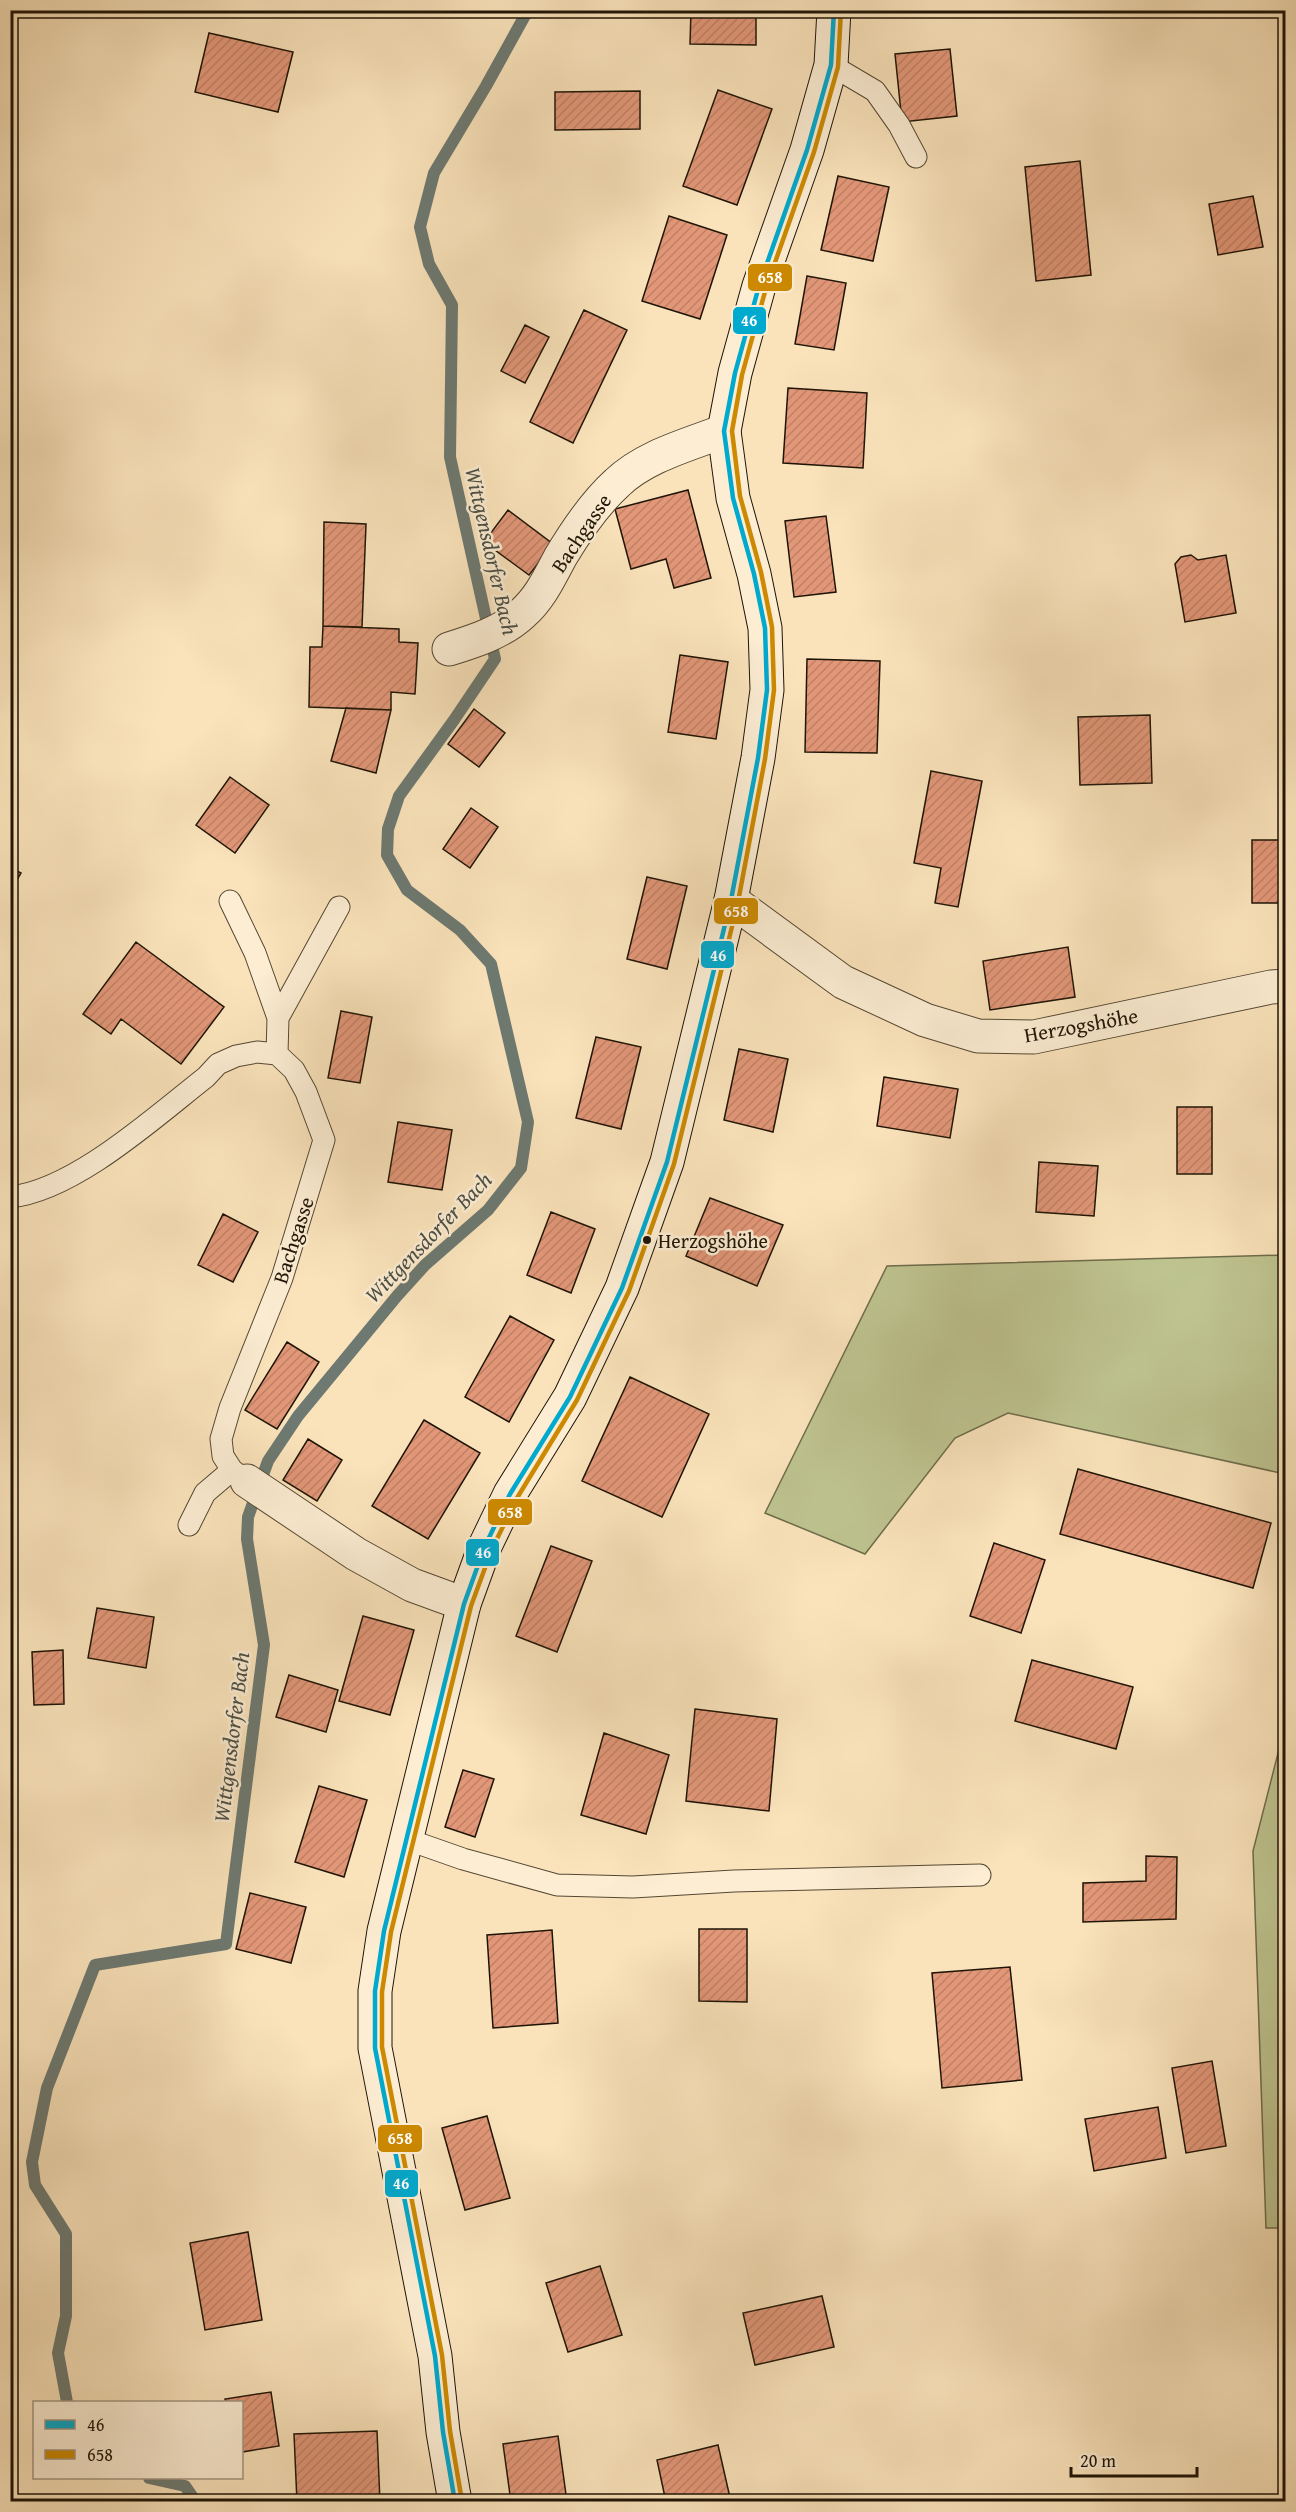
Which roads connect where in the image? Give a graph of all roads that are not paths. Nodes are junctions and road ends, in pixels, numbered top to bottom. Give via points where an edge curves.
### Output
1 (834, 10) edge
2 (831, 65) junction
3 (916, 157) dead end
4 (724, 431) junction
5 (463, 645) dead end
6 (731, 900) junction
7 (230, 901) dead end
8 (339, 907) dead end
9 (1286, 986) edge
10 (278, 1018) junction
11 (277, 1054) junction
12 (10, 1197) edge
13 (248, 1481) junction
14 (189, 1525) dead end
15 (464, 1604) junction
16 (406, 1839) junction
17 (980, 1875) dead end
18 (455, 2502) edge

1 - 2 street
2 - 3 lane via 875,91
2 - 4 street via 807,150 759,286
4 - 5 street, Bachgasse via 654,458 617,482 587,517 545,588 524,613 506,626
4 - 6 street via 733,498 765,628 767,690
6 - 9 street, Herzogshöhe via 843,982 926,1020 978,1036 1034,1036
6 - 15 street via 667,1162 622,1287 570,1397 510,1494 485,1546
7 - 10 lane via 255,953
8 - 10 lane
10 - 11 lane
11 - 12 lane via 257,1052 218,1064 96,1162 28,1196
11 - 13 lane, Bachgasse via 294,1070 324,1140 282,1278 221,1439 223,1456
13 - 14 lane via 205,1493
13 - 15 street via 366,1559 412,1585
15 - 16 street
16 - 17 lane via 557,1885 633,1887
16 - 18 street via 375,1991 375,2048 435,2356

